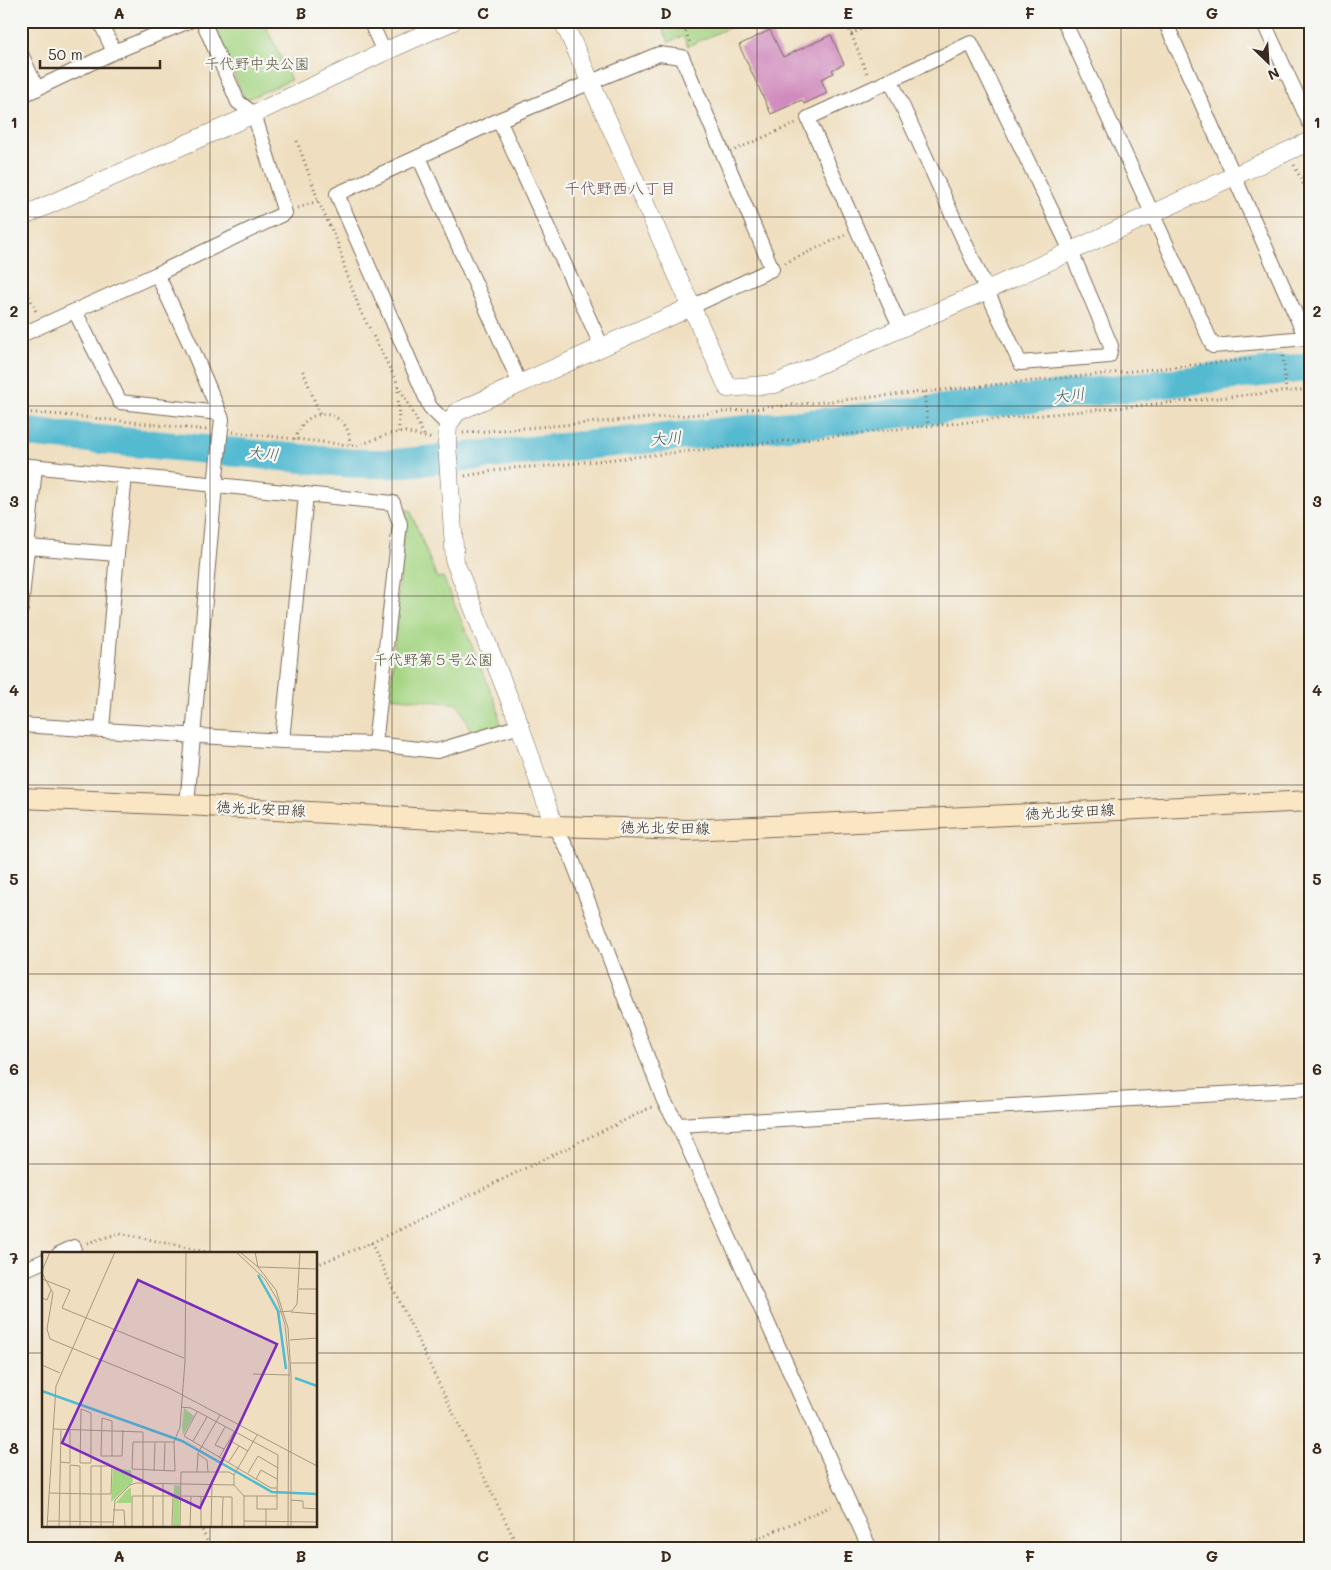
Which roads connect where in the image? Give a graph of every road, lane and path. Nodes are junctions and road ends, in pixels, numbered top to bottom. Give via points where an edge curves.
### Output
1 (100, 21) edge
2 (189, 21) edge
3 (203, 21) edge
4 (370, 21) edge
5 (454, 21) edge
6 (563, 21) edge
7 (846, 21) edge
8 (879, 21) edge
9 (1064, 21) edge
10 (1164, 21) edge
11 (1263, 21) edge
12 (682, 22) edge
13 (851, 34) junction
14 (114, 52) junction
15 (384, 52) junction
16 (21, 54) edge
17 (682, 57) junction
18 (891, 81) junction
19 (591, 82) junction
20 (873, 88) junction
21 (37, 89) junction
22 (21, 96) edge
23 (254, 114) junction
24 (808, 118) junction
25 (499, 120) junction
26 (1310, 124) edge
27 (297, 140) dead end
28 (1310, 141) edge
29 (1288, 151) junction
30 (724, 155) junction
31 (419, 157) junction
32 (1233, 176) junction
33 (1310, 198) edge
34 (318, 201) junction
35 (285, 212) junction
36 (1151, 214) junction
37 (21, 217) edge
38 (856, 229) junction
39 (1070, 251) junction
40 (772, 269) junction
41 (157, 274) junction
42 (21, 278) edge
43 (987, 290) junction
44 (691, 307) junction
45 (75, 311) junction
46 (42, 326) junction
47 (901, 329) junction
48 (21, 335) edge
49 (602, 347) junction
50 (1292, 355) dead end
51 (1274, 357) dead end
52 (1284, 357) junction
53 (1255, 359) dead end
54 (304, 371) dead end
55 (398, 384) junction
56 (520, 384) junction
57 (1310, 389) edge
58 (1286, 391) junction
59 (924, 392) junction
60 (219, 413) junction
61 (320, 415) junction
62 (928, 425) junction
63 (399, 433) dead end
64 (447, 434) junction
65 (425, 437) dead end
66 (294, 439) dead end
67 (349, 445) dead end
68 (28, 466) edge
69 (449, 474) junction
70 (125, 476) junction
71 (215, 481) junction
72 (306, 495) junction
73 (28, 547) junction
74 (116, 554) junction
75 (21, 609) edge
76 (21, 725) edge
77 (520, 726) junction
78 (102, 729) junction
79 (192, 735) junction
80 (282, 741) junction
81 (375, 744) junction
82 (21, 798) edge
83 (1310, 801) edge
84 (187, 805) junction
85 (554, 826) junction
86 (1310, 1089) edge
87 (664, 1101) junction
88 (678, 1125) junction
89 (371, 1243) junction
90 (74, 1247) joint
91 (63, 1252) edge
92 (206, 1252) edge
93 (42, 1262) edge
94 (318, 1264) edge
95 (21, 1271) edge
96 (846, 1500) junction
97 (201, 1528) edge
98 (210, 1549) edge
99 (519, 1549) edge
100 (734, 1549) edge
101 (870, 1549) edge

1 - 14 street
2 - 14 street
3 - 23 street via 238,102
4 - 15 street
5 - 15 street
6 - 19 street
7 - 13 path
8 - 13 path
9 - 36 street
10 - 32 street
11 - 26 street
12 - 17 path via 690,41
13 - 20 path
14 - 21 street
15 - 23 street
16 - 21 street
17 - 19 street via 659,54
17 - 30 street
18 - 20 street
18 - 39 street via 971,44
18 - 43 street
19 - 25 street
19 - 44 street
20 - 24 street
21 - 22 street
23 - 35 street
23 - 37 street
24 - 30 path
24 - 38 street
25 - 31 street
25 - 49 street
27 - 34 path
28 - 29 street
29 - 32 street
29 - 33 path
30 - 40 street
31 - 56 street
31 - 64 street via 337,194 430,407
32 - 36 street
32 - 36 street via 1306,338 1213,346
34 - 35 path
34 - 55 path via 337,241 360,310
35 - 41 street
36 - 39 street
38 - 40 path
38 - 47 street
39 - 43 street
39 - 43 street via 1111,346 1109,356 1020,363
40 - 44 street
41 - 45 street
41 - 60 street
42 - 46 path
43 - 47 street
44 - 47 street via 728,388 775,384
44 - 49 street
45 - 46 street
45 - 60 street via 120,402
46 - 48 street
49 - 56 street
50 - 52 path
51 - 52 path
52 - 58 path
53 - 59 path
54 - 61 path
55 - 63 path
55 - 65 path
56 - 64 street via 458,412
57 - 58 path
58 - 62 path
59 - 62 path
59 - 64 path
60 - 71 street via 222,419
61 - 66 path via 302,424
61 - 67 path via 328,413 339,419 350,438
62 - 69 path
64 - 69 street
68 - 70 street
68 - 73 street
69 - 77 street via 455,562
70 - 71 street
70 - 74 street
71 - 72 street
71 - 79 street
72 - 80 street
72 - 81 street via 393,503 400,524
73 - 74 street
73 - 75 street
74 - 78 street
76 - 78 street
77 - 81 street via 437,751
77 - 85 street
78 - 79 street
79 - 80 street
79 - 84 street
80 - 81 street
82 - 84 main road, 徳光北安田線
83 - 85 main road, 徳光北安田線 via 688,830
84 - 85 main road, 徳光北安田線
85 - 87 street via 570,854
86 - 88 street
87 - 88 street
87 - 89 path
88 - 96 street
89 - 94 path
89 - 99 path
90 - 91 street
90 - 92 path via 120,1234
93 - 95 street
96 - 100 path
96 - 101 street
97 - 98 path

